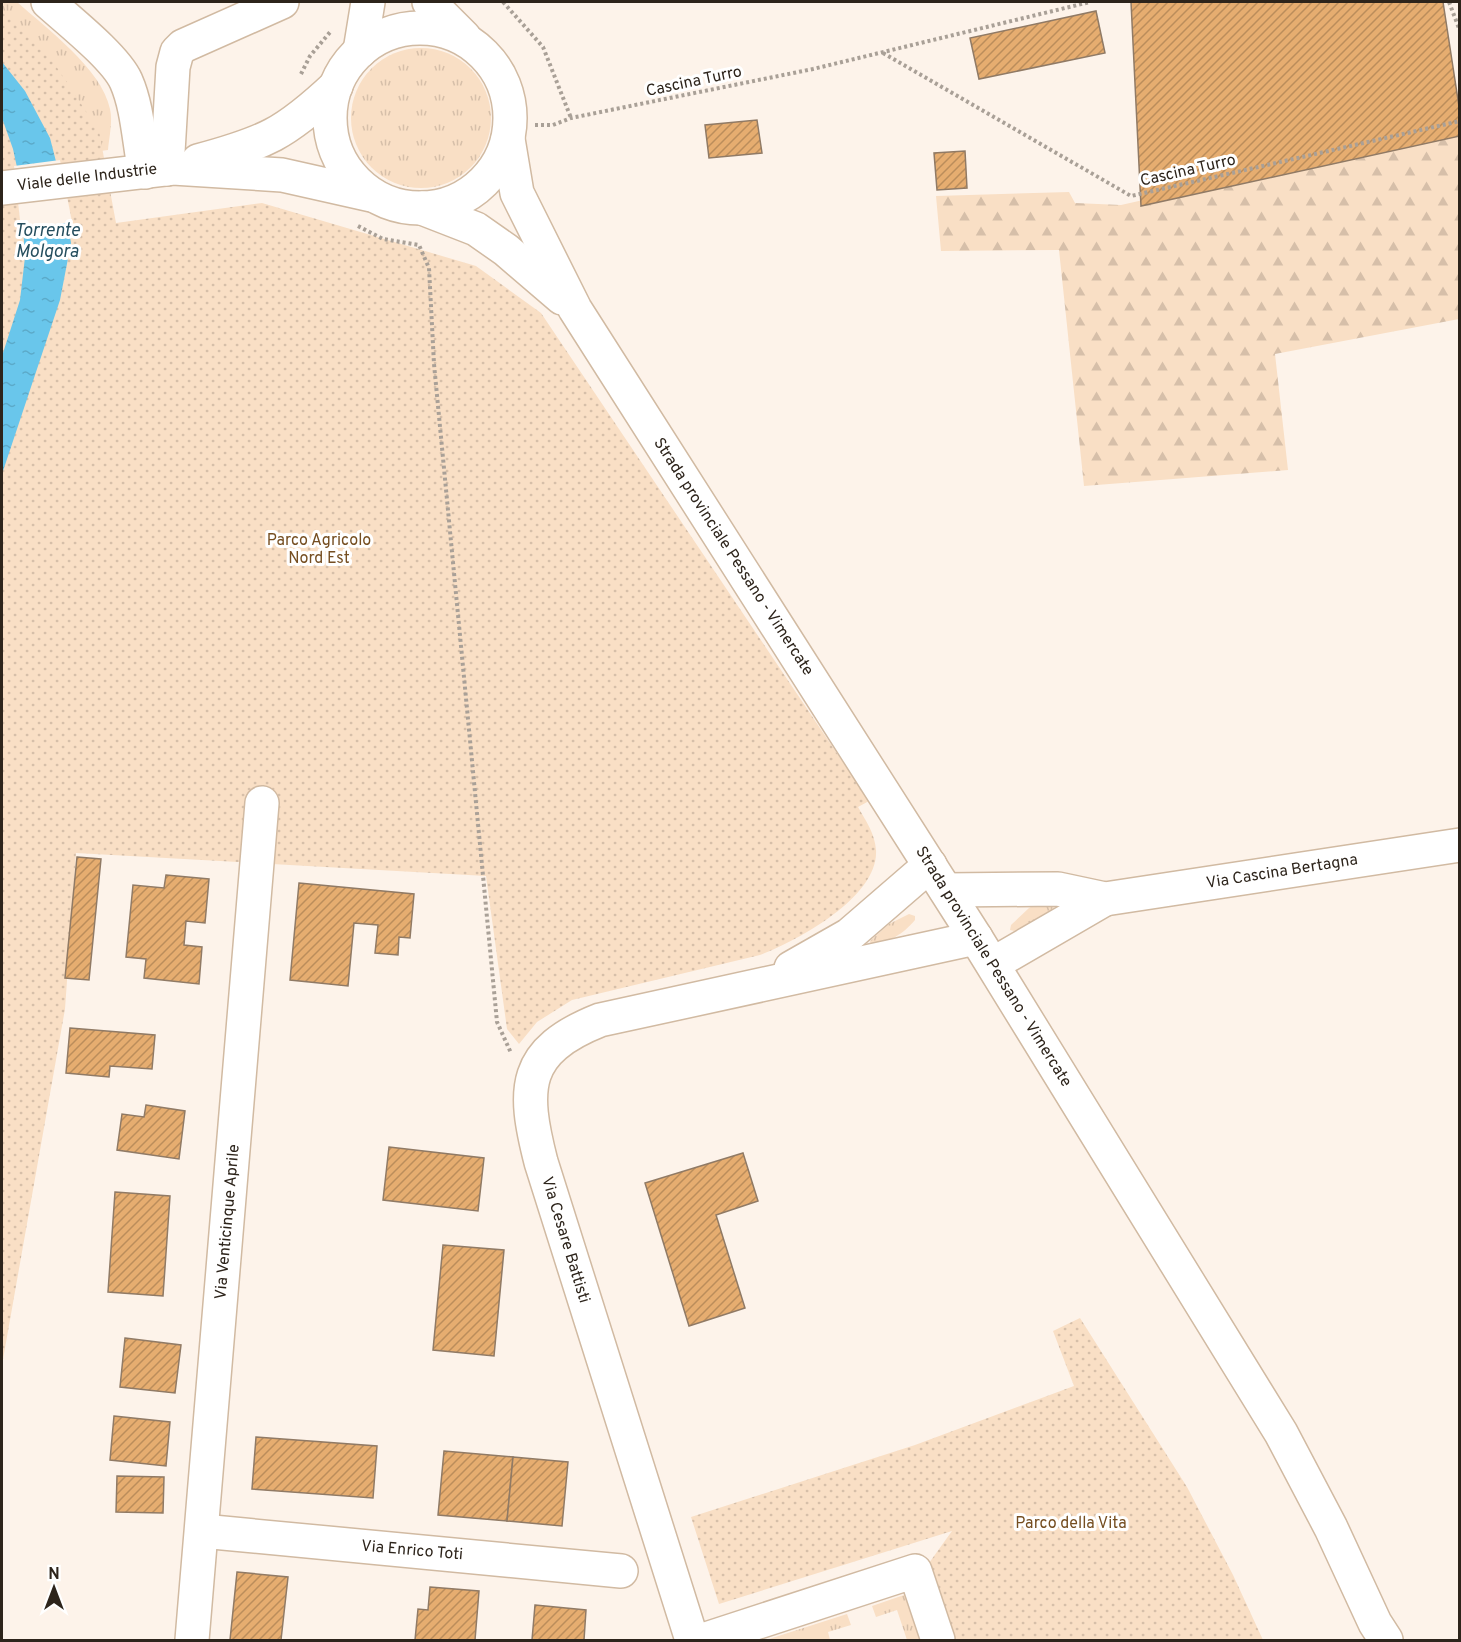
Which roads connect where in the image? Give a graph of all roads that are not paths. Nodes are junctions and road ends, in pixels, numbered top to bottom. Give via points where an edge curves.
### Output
1 (48, 2) edge
2 (282, 2) edge
3 (368, 2) edge
4 (429, 2) edge
5 (470, 43) junction
6 (360, 51) junction
7 (336, 86) junction
8 (509, 131) junction
9 (162, 170) junction
10 (2, 188) edge
11 (374, 196) junction
12 (422, 208) junction
13 (574, 309) junction
14 (262, 802) dead end
15 (1460, 845) edge
16 (938, 877) junction
17 (1105, 899) junction
18 (985, 951) junction
19 (757, 985) junction
20 (202, 1531) junction
21 (621, 1571) dead end
22 (192, 1641) edge
23 (692, 1641) edge
24 (703, 1641) edge
25 (938, 1641) edge
26 (1386, 1641) edge

1 - 9 street via 110,58 125,80
2 - 9 street via 177,52
3 - 6 street
4 - 5 street
5 - 6 street via 447,32 413,28 388,33
5 - 8 street via 499,74 508,97
6 - 7 street
7 - 9 street, Viale delle Industrie via 273,137
7 - 11 street via 330,110 333,143 348,173
8 - 12 street via 494,170 477,188 447,204
8 - 13 street, Strada provinciale Pessano - Vimercate via 517,193
9 - 10 street, Viale delle Industrie
9 - 11 street, Viale delle Industrie via 282,175
11 - 12 street via 405,207
12 - 13 street, Strada provinciale Pessano - Vimercate via 491,238
13 - 16 street, Strada provinciale Pessano - Vimercate
14 - 20 street, Via Venticinque Aprile
15 - 17 street, Via Cascina Bertagna
16 - 17 street, Via Cascina Bertagna via 1058,889
16 - 18 street, Strada provinciale Pessano - Vimercate
16 - 19 street, Via Cesare Battisti via 849,935
17 - 18 street, Via Cascina Bertagna
18 - 19 street, Via Cesare Battisti via 889,959
18 - 26 street, Strada provinciale Pessano - Vimercate via 1281,1433
19 - 23 street, Via Cesare Battisti via 588,1025 566,1036 548,1052 538,1065 530,1089 541,1162
20 - 21 street, Via Enrico Toti
20 - 22 street, Via Venticinque Aprile
24 - 25 street via 915,1571

